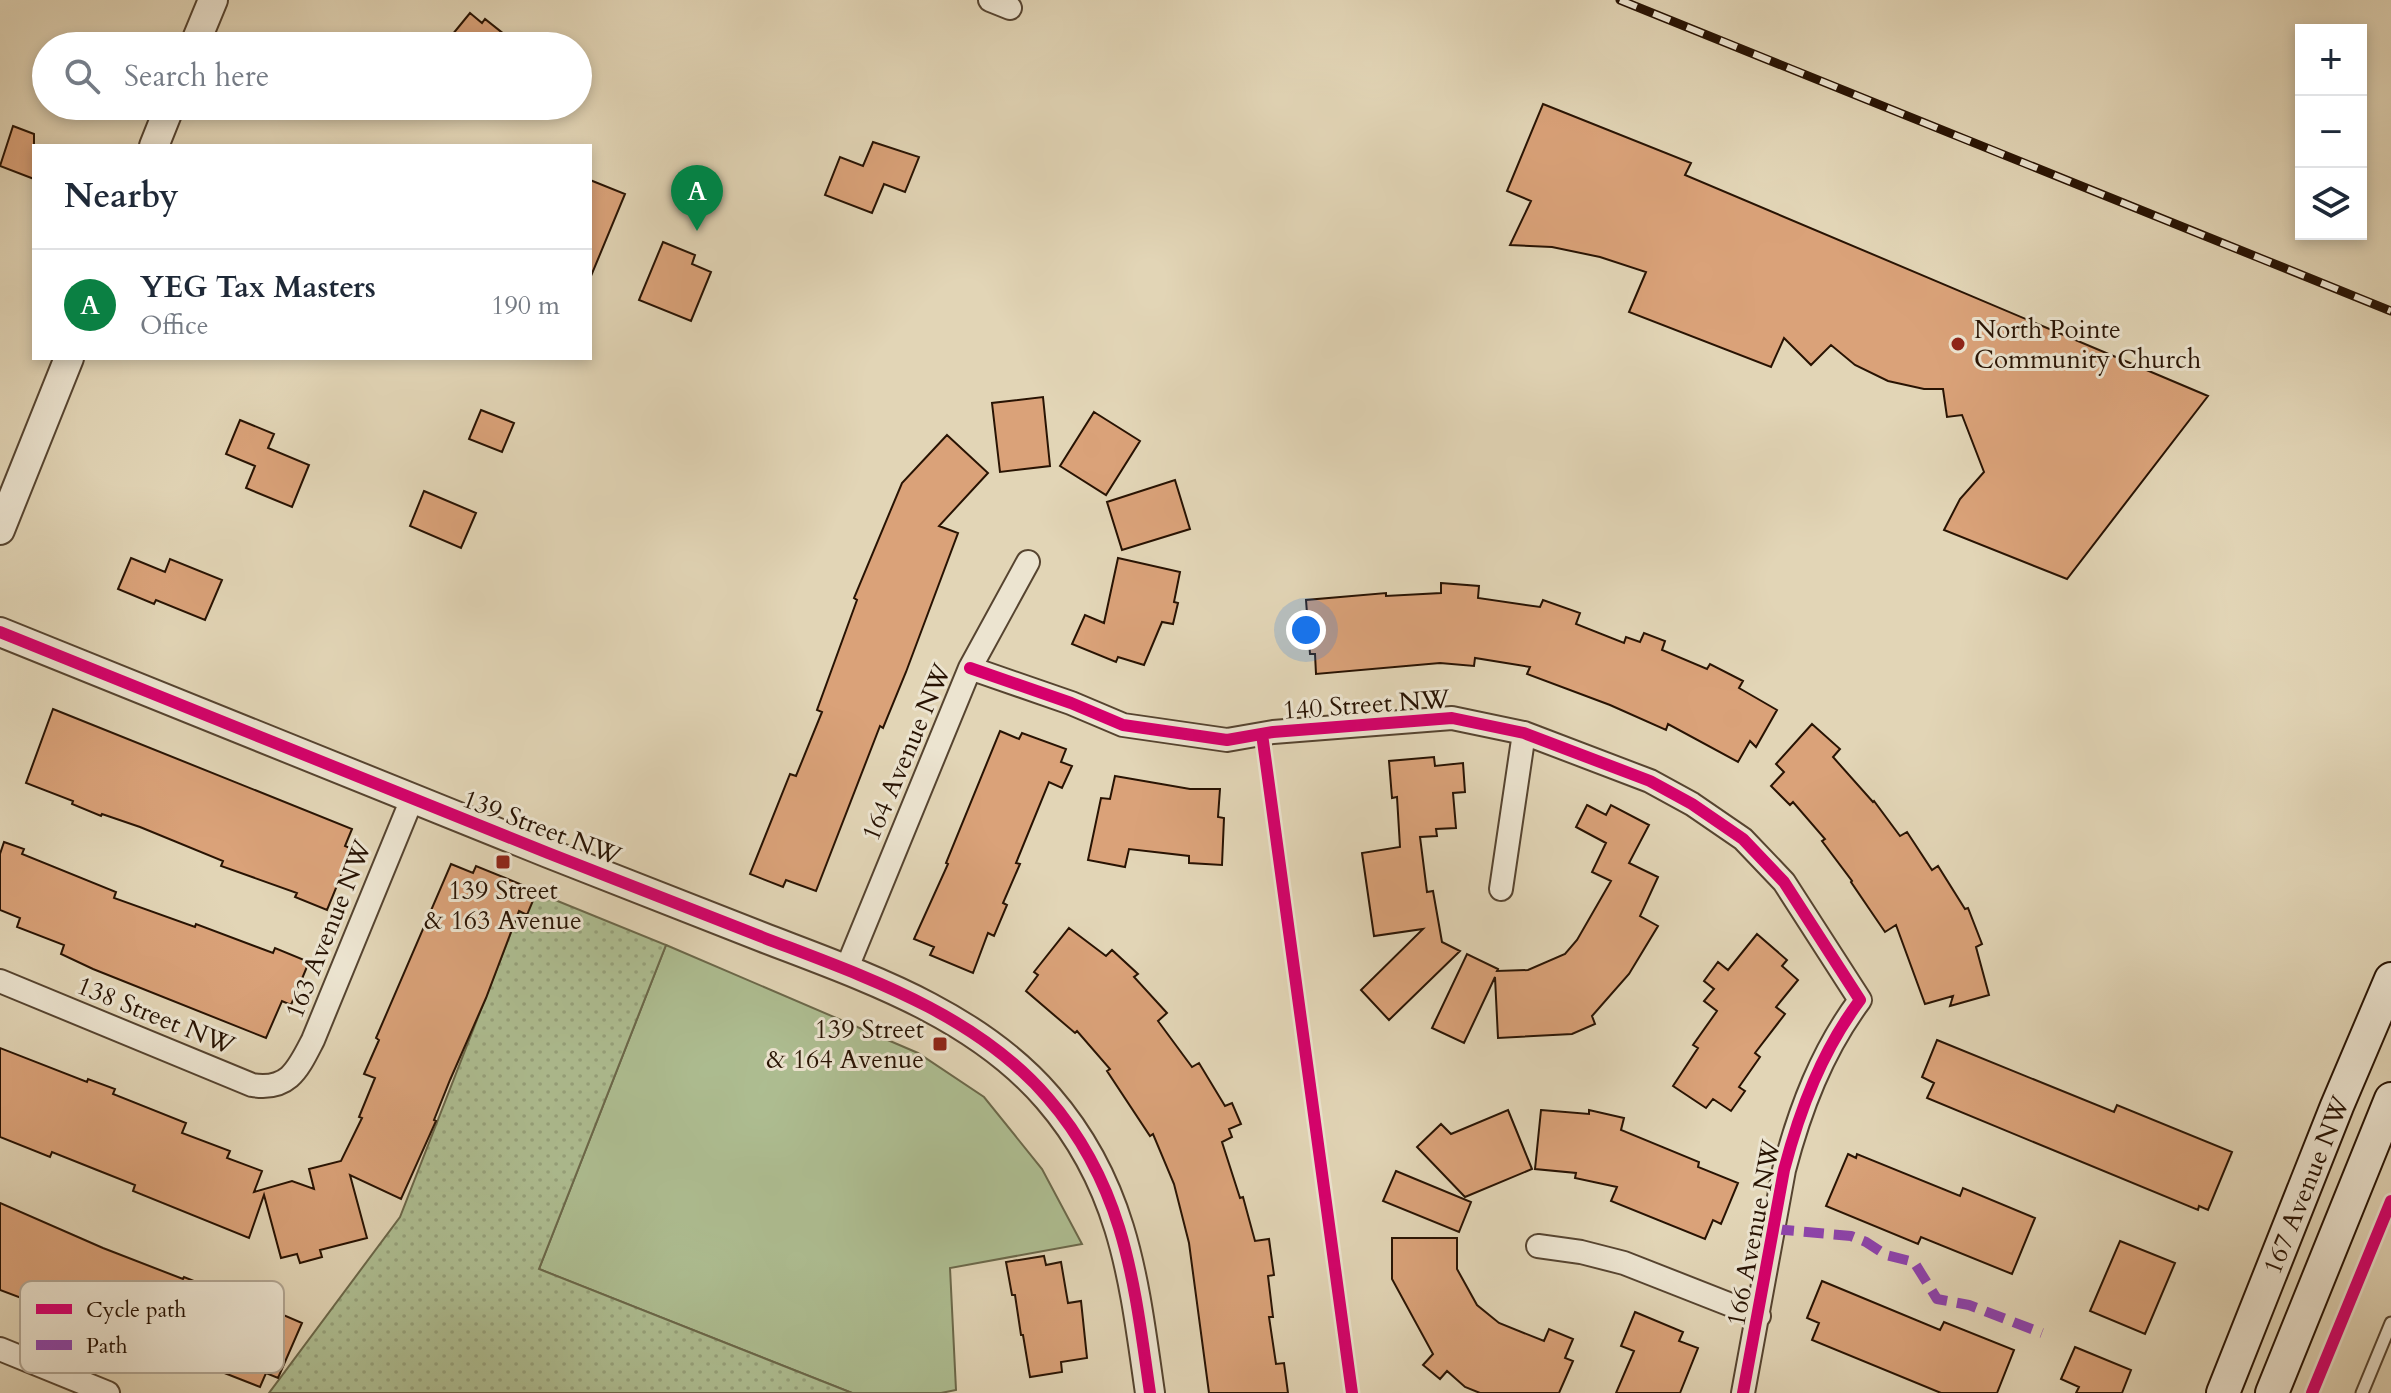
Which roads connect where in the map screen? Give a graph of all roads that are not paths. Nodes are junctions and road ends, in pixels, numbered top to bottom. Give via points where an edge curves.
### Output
1 (213, 0) edge
2 (200, 32) edge
3 (164, 120) edge
4 (155, 144) edge
5 (68, 360) edge
6 (0, 530) edge
7 (1028, 562) dead end
8 (0, 632) edge
9 (970, 668) junction
10 (1524, 733) junction
11 (412, 799) junction
12 (1501, 889) dead end
13 (846, 970) junction
14 (2391, 979) edge
15 (0, 981) edge
16 (1860, 1000) joint
17 (291, 1076) joint
18 (2391, 1099) edge
19 (1538, 1246) dead end
20 (1759, 1316) junction
21 (2391, 1323) edge
22 (0, 1349) edge
23 (20, 1357) edge
24 (59, 1373) edge
25 (108, 1393) edge
26 (1150, 1393) edge
27 (1743, 1393) edge
28 (2223, 1393) edge
29 (2272, 1393) edge
30 (2362, 1393) edge

1 - 2 street
3 - 4 street
5 - 6 street
7 - 9 street, 164 Avenue NW
8 - 11 street, 139 Street NW
9 - 10 street, 140 Street NW via 1123,725 1227,740 1452,718
9 - 13 street, 164 Avenue NW
10 - 12 street
10 - 16 street, 140 Street NW via 1650,781 1743,839 1784,882
11 - 13 street, 139 Street NW
11 - 17 street, 163 Avenue NW via 313,1040
13 - 26 street, 139 Street NW via 972,1032 1014,1063 1083,1143 1119,1224 1134,1279
14 - 28 main road, 167 Avenue NW
15 - 17 street, 138 Street NW via 252,1085 269,1088
16 - 20 street, 166 Avenue NW via 1813,1079 1793,1136
18 - 29 main road, 167 Avenue NW
19 - 20 street via 1624,1263
20 - 27 street, 166 Avenue NW
21 - 30 lane
22 - 23 street
24 - 25 street

